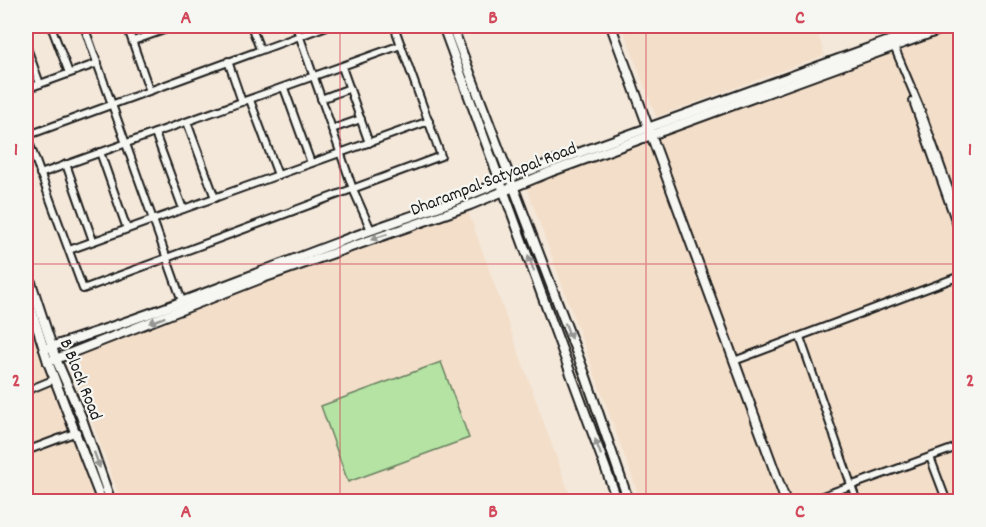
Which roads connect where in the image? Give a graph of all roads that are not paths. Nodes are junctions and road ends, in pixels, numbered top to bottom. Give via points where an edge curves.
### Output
1 (51, 26) edge
2 (84, 26) edge
3 (127, 26) edge
4 (175, 26) edge
5 (251, 26) edge
6 (296, 26) edge
7 (327, 26) edge
8 (394, 26) edge
9 (443, 26) edge
10 (452, 26) edge
11 (611, 26) edge
12 (930, 26) edge
13 (950, 26) edge
14 (300, 35) junction
15 (133, 41) junction
16 (893, 44) junction
17 (26, 45) edge
18 (401, 45) junction
19 (260, 49) junction
20 (228, 61) junction
21 (98, 63) junction
22 (342, 67) junction
23 (69, 73) junction
24 (314, 78) junction
25 (40, 84) junction
26 (284, 88) junction
27 (350, 88) junction
28 (26, 89) edge
29 (149, 89) junction
30 (912, 94) junction
31 (321, 99) junction
32 (250, 100) junction
33 (111, 102) junction
34 (242, 102) junction
35 (361, 119) junction
36 (429, 121) junction
37 (187, 122) junction
38 (332, 129) junction
39 (650, 132) junction
40 (155, 133) junction
41 (26, 135) edge
42 (369, 142) junction
43 (126, 143) junction
44 (100, 152) junction
45 (341, 153) junction
46 (311, 163) junction
47 (66, 164) junction
48 (40, 174) junction
49 (278, 175) junction
50 (509, 178) junction
51 (501, 182) junction
52 (353, 189) junction
53 (509, 190) junction
54 (215, 198) junction
55 (183, 209) junction
56 (154, 219) junction
57 (960, 220) edge
58 (127, 229) junction
59 (371, 230) junction
60 (960, 234) edge
61 (93, 241) junction
62 (69, 250) junction
63 (168, 258) junction
64 (26, 267) edge
65 (960, 276) edge
66 (26, 292) edge
67 (182, 301) junction
68 (800, 337) junction
69 (48, 347) junction
70 (52, 360) junction
71 (734, 361) junction
72 (55, 379) junction
73 (26, 391) edge
74 (77, 432) junction
75 (960, 446) edge
76 (26, 451) edge
77 (930, 457) junction
78 (851, 485) junction
79 (102, 501) edge
80 (111, 501) edge
81 (618, 501) edge
82 (629, 501) edge
83 (786, 501) edge
84 (806, 501) edge
85 (857, 501) edge
86 (947, 501) edge

1 - 23 street
2 - 21 street
3 - 15 street
4 - 15 street
5 - 19 street
6 - 14 street
7 - 14 street
8 - 18 street
9 - 51 street
10 - 50 street
11 - 39 street
12 - 16 street, Dharampal Satyapal Road
13 - 16 street, Dharampal Satyapal Road
14 - 19 street
14 - 24 street
15 - 29 street
16 - 30 street
16 - 39 street, Dharampal Satyapal Road
17 - 25 street
18 - 22 street
18 - 36 street
19 - 20 street
20 - 29 street
20 - 34 street
21 - 23 street
21 - 33 street
22 - 24 street
22 - 27 street
23 - 25 street
24 - 26 street
24 - 31 street
25 - 28 street
26 - 32 street
26 - 46 street
27 - 31 street
27 - 35 street
29 - 33 street
30 - 57 street
30 - 60 street
31 - 38 street
32 - 34 street
32 - 49 street
33 - 41 street
33 - 43 street
34 - 37 street
35 - 38 street
35 - 42 street
36 - 42 street
36 - 52 street via 441,156
37 - 40 street
37 - 54 street
38 - 45 street
39 - 50 street, Dharampal Satyapal Road
39 - 53 street, Dharampal Satyapal Road
39 - 71 street
40 - 43 street
40 - 55 street
41 - 48 street
42 - 45 street
43 - 44 street
43 - 56 street
44 - 47 street
44 - 58 street
45 - 46 street
45 - 52 street
46 - 49 street
47 - 48 street
47 - 61 street
48 - 62 street
49 - 54 street
50 - 51 street, Dharampal Satyapal Road
50 - 53 street
51 - 53 street
51 - 59 street, Dharampal Satyapal Road
52 - 59 street
52 - 63 street
53 -> 70 street, Dharampal Satyapal Road via 260,279
81 -> 53 street
53 -> 82 street via 586,377
54 - 55 street
55 - 56 street
56 - 58 street
56 - 63 street
58 - 61 street
59 - 67 street, Dharampal Satyapal Road
61 - 62 street
62 - 63 street via 83,289
63 - 67 street
64 - 69 street, B Block Road
65 - 68 street
66 - 69 street, B Block Road
67 - 69 street, Dharampal Satyapal Road
68 - 71 street
68 - 78 street
69 - 70 street, B Block Road
70 - 72 street, B Block Road
70 -> 80 street, B Block Road via 81,416
71 - 83 street
72 - 73 street
72 - 74 street, B Block Road
74 - 76 street
74 - 79 street, B Block Road
75 - 77 street
77 - 78 street
77 - 86 street
78 - 84 street
78 - 85 street

